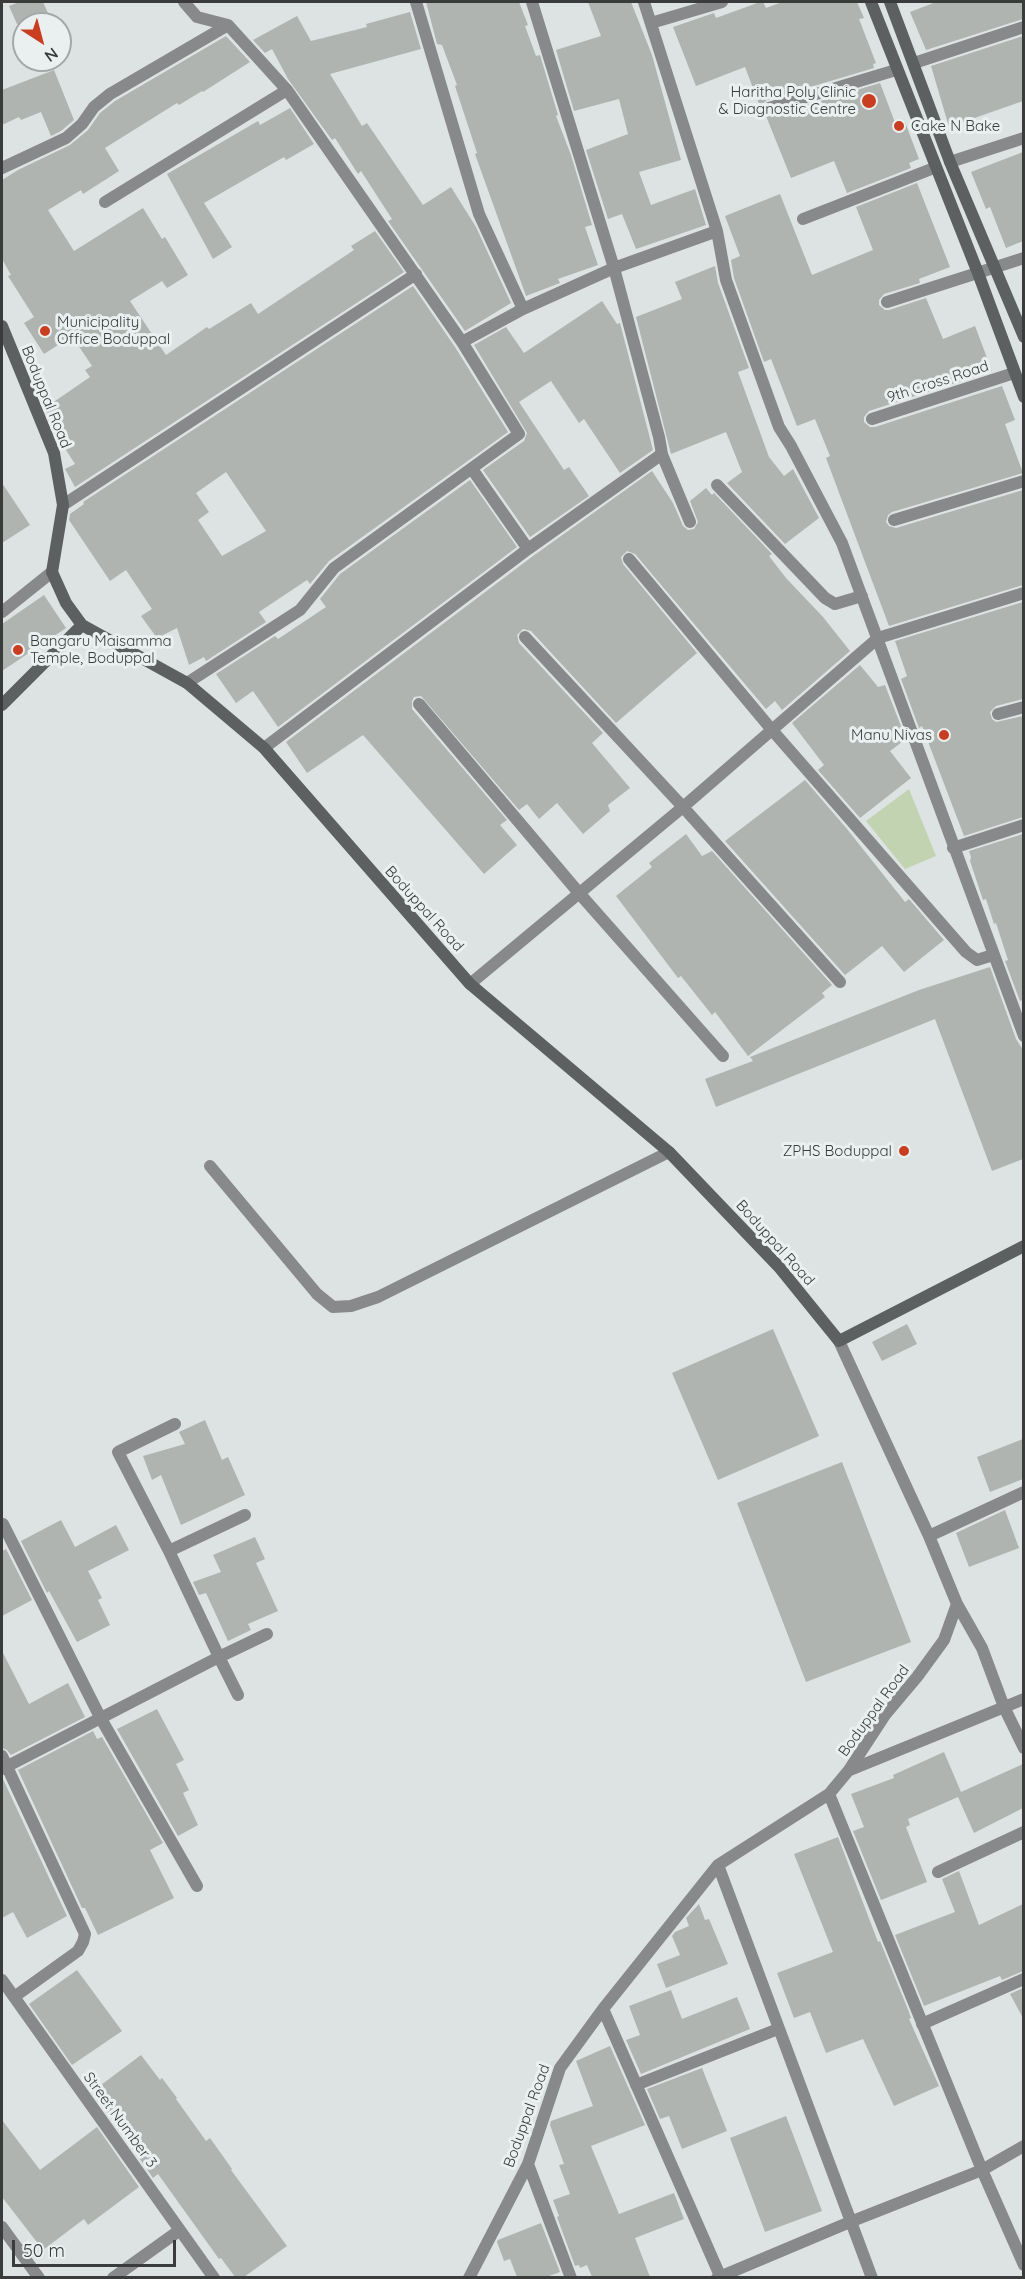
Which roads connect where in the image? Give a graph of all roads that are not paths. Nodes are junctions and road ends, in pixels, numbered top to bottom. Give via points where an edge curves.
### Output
1 (184, 2) edge
2 (416, 2) edge
3 (532, 2) edge
4 (644, 2) edge
5 (722, 2) edge
6 (871, 2) edge
7 (890, 2) edge
8 (651, 23) junction
9 (228, 25) junction
10 (1023, 27) edge
11 (914, 63) junction
12 (896, 70) junction
13 (287, 90) junction
14 (769, 108) dead end
15 (1023, 138) edge
16 (950, 162) junction
17 (2, 168) edge
18 (934, 168) junction
19 (105, 202) dead end
20 (803, 219) dead end
21 (717, 231) junction
22 (1023, 258) edge
23 (994, 266) junction
24 (614, 268) junction
25 (978, 273) junction
26 (416, 274) junction
27 (888, 302) dead end
28 (524, 309) junction
29 (2, 326) edge
30 (1023, 337) edge
31 (462, 342) junction
32 (1014, 373) junction
33 (1023, 397) edge
34 (872, 419) dead end
35 (661, 452) junction
36 (472, 469) junction
37 (1023, 481) edge
38 (717, 485) dead end
39 (63, 505) junction
40 (894, 520) dead end
41 (690, 522) dead end
42 (528, 549) junction
43 (629, 559) dead end
44 (52, 572) junction
45 (1023, 593) edge
46 (862, 596) junction
47 (2, 612) edge
48 (82, 625) junction
49 (525, 637) dead end
50 (878, 638) junction
51 (187, 683) junction
52 (419, 704) dead end
53 (2, 705) edge
54 (1023, 707) edge
55 (998, 714) dead end
56 (772, 730) junction
57 (264, 748) junction
58 (683, 807) junction
59 (1023, 825) edge
60 (953, 848) junction
61 (579, 893) junction
62 (993, 955) junction
63 (840, 982) dead end
64 (470, 984) junction
65 (1023, 1036) edge
66 (723, 1056) dead end
67 (669, 1152) junction
68 (210, 1166) dead end
69 (1023, 1246) edge
70 (839, 1341) junction
71 (175, 1424) dead end
72 (1023, 1492) edge
73 (245, 1515) dead end
74 (3, 1524) dead end
75 (929, 1536) junction
76 (168, 1551) junction
77 (957, 1604) junction
78 (267, 1634) dead end
79 (219, 1656) junction
80 (238, 1695) dead end
81 (1023, 1699) edge
82 (1004, 1707) junction
83 (100, 1717) junction
84 (1023, 1748) edge
85 (3, 1764) edge
86 (849, 1770) junction
87 (829, 1794) junction
88 (1023, 1832) edge
89 (718, 1865) junction
90 (938, 1872) dead end
91 (197, 1886) dead end
92 (1023, 1979) edge
93 (2, 1980) edge
94 (14, 1998) junction
95 (603, 2009) junction
96 (922, 2024) junction
97 (778, 2029) junction
98 (636, 2085) junction
99 (1023, 2146) edge
100 (528, 2164) junction
101 (982, 2170) junction
102 (850, 2222) junction
103 (2, 2227) edge
104 (180, 2230) junction
105 (1023, 2265) edge
106 (39, 2277) edge
107 (113, 2277) edge
108 (214, 2277) edge
109 (468, 2277) edge
110 (571, 2277) edge
111 (719, 2277) edge
112 (872, 2277) edge

1 - 9 street via 197,17
2 - 28 street via 479,214
3 - 24 street
4 - 8 street
5 - 8 street
6 - 12 street
7 - 11 street
8 - 21 street
9 - 13 street
9 - 17 street via 110,94 66,138
10 - 11 street
11 - 16 street
12 - 14 street
12 - 18 street
13 - 19 street
13 - 26 street
15 - 16 street
16 - 23 street
18 - 20 street
18 - 25 street
21 - 24 street
21 - 46 street via 726,280 779,428 842,543
22 - 23 street
23 - 25 street
23 - 30 street
24 - 28 street
24 - 35 street
25 - 27 street
25 - 32 street
26 - 31 street
26 - 39 street
28 - 31 street
29 - 39 street, Boduppal Road via 54,453
31 - 36 street via 519,434
32 - 33 street
32 - 34 street, 9th Cross Road
35 - 41 street
35 - 42 street
36 - 42 street
36 - 51 street via 334,568 300,610
37 - 40 street
38 - 46 street via 825,598 835,604
39 - 44 street, Boduppal Road
42 - 57 street
43 - 56 street
44 - 47 street
44 - 48 street, Boduppal Road via 66,603
45 - 50 street
46 - 50 street
48 - 51 street, Boduppal Road
48 - 53 street
49 - 58 street
50 - 56 street
50 - 60 street
51 - 57 street, Boduppal Road
52 - 61 street
54 - 55 street
56 - 58 street
56 - 62 street via 966,952 977,960
57 - 64 street, Boduppal Road
58 - 61 street
58 - 63 street
59 - 60 street
60 - 62 street
61 - 64 street
61 - 66 street
62 - 65 street
64 - 67 street, Boduppal Road
67 - 68 street via 378,1297 333,1307
67 - 70 street, Boduppal Road via 779,1267
69 - 70 street
70 - 75 street, Boduppal Road
71 - 76 street via 118,1452
72 - 75 street
73 - 76 street
74 - 83 street
75 - 77 street, Boduppal Road
76 - 79 street
77 - 82 street via 982,1648
77 - 86 street, Boduppal Road via 944,1640 885,1715
78 - 79 street
79 - 80 street
79 - 83 street
81 - 82 street
82 - 84 street
82 - 86 street
83 - 85 street
83 - 91 street
85 - 94 street via 85,1934 78,1951
86 - 87 street, Boduppal Road
87 - 89 street, Boduppal Road
87 - 96 street
88 - 90 street
89 - 95 street, Boduppal Road
89 - 97 street
92 - 96 street
93 - 94 street, Street Number 3
94 - 104 street, Street Number 3
95 - 98 street
95 - 100 street, Boduppal Road via 560,2068
96 - 101 street
97 - 98 street
97 - 102 street
98 - 111 street
99 - 101 street
100 - 109 street, Boduppal Road
100 - 110 street
101 - 102 street
101 - 105 street
102 - 111 street
102 - 112 street
103 - 106 street
104 - 107 street
104 - 108 street, Street Number 3

